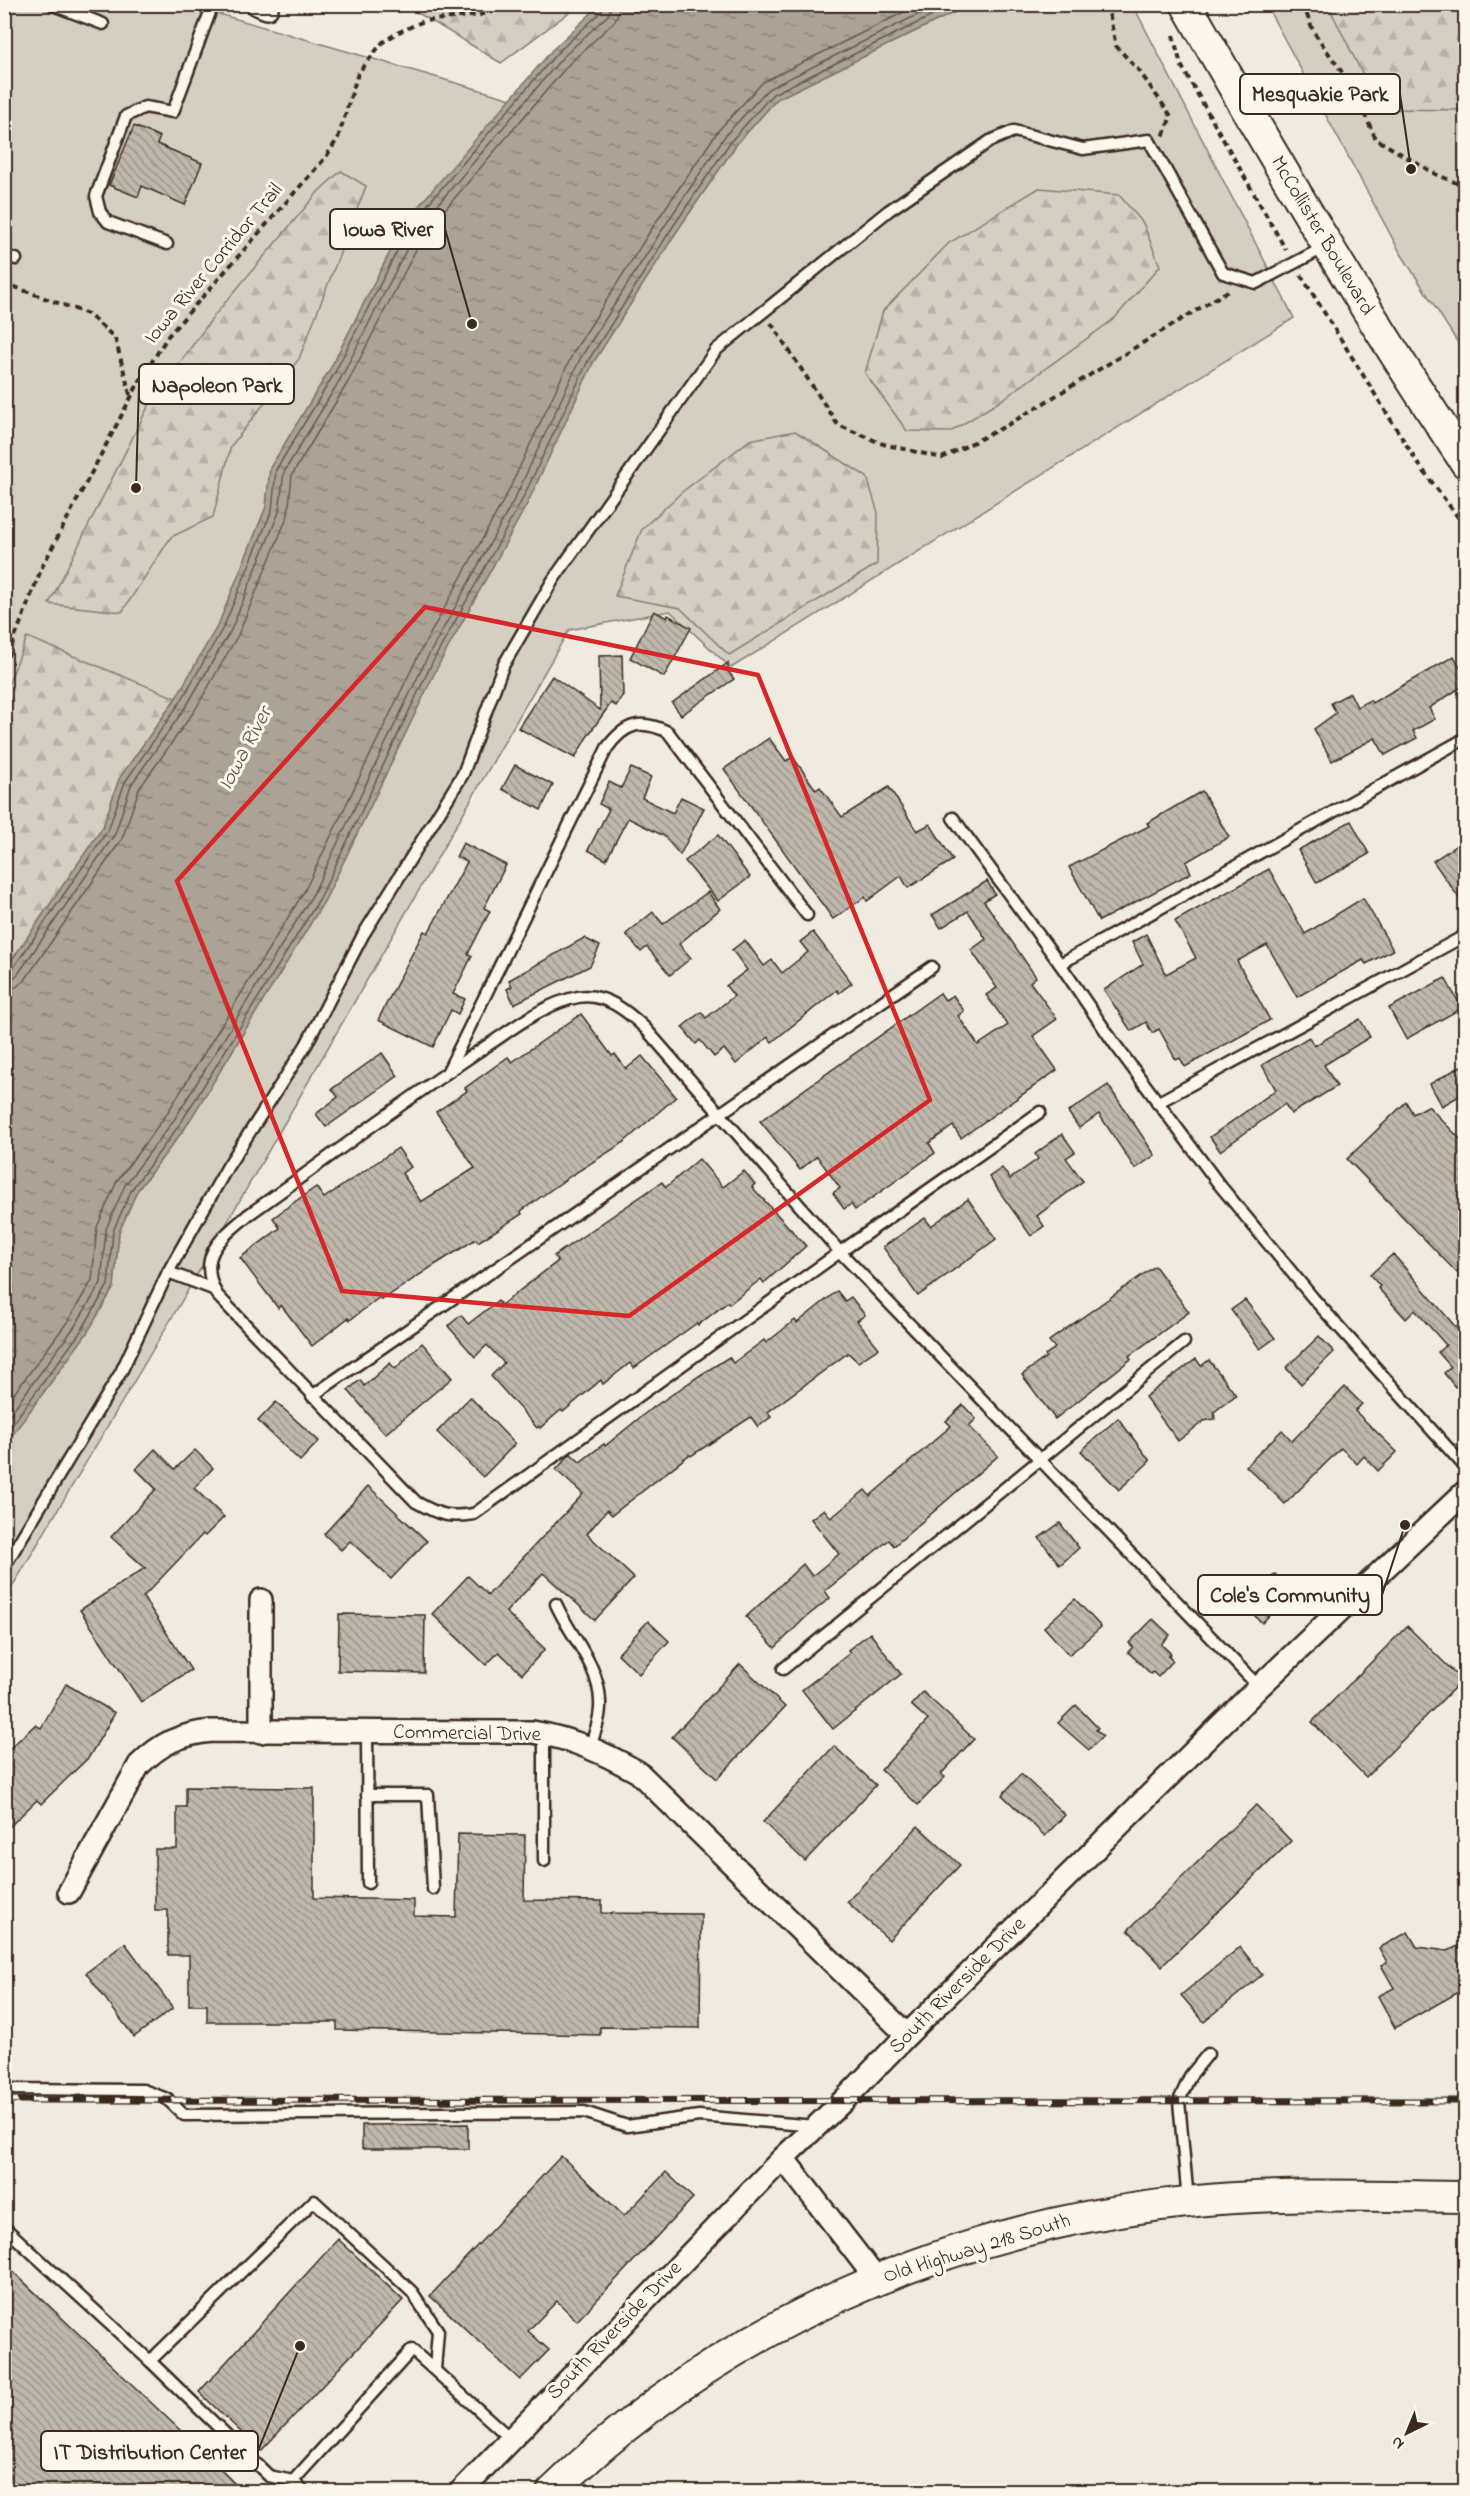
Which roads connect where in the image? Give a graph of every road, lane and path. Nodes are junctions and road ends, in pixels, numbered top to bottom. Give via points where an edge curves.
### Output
1 (213, 4) edge
2 (509, 4) edge
3 (1107, 4) edge
4 (1186, 4) edge
5 (1303, 4) edge
6 (52, 5) edge
7 (103, 24) dead end
8 (1157, 155) junction
9 (1466, 186) edge
10 (167, 244) dead end
11 (1327, 246) junction
12 (4, 255) edge
13 (16, 260) dead end
14 (1247, 280) junction
15 (4, 283) edge
16 (763, 312) junction
17 (131, 399) junction
18 (1466, 463) edge
19 (4, 666) edge
20 (1466, 738) edge
21 (953, 818) dead end
22 (807, 915) dead end
23 (1466, 935) edge
24 (1060, 964) junction
25 (932, 967) dead end
26 (448, 1072) junction
27 (1157, 1103) junction
28 (1040, 1112) dead end
29 (718, 1114) junction
30 (840, 1252) junction
31 (168, 1272) junction
32 (213, 1288) junction
33 (1184, 1342) dead end
34 (312, 1396) junction
35 (1039, 1459) junction
36 (1466, 1468) edge
37 (1466, 1491) edge
38 (4, 1567) edge
39 (261, 1600) dead end
40 (556, 1604) dead end
41 (783, 1669) dead end
42 (1259, 1687) junction
43 (261, 1732) junction
44 (367, 1732) junction
45 (544, 1734) junction
46 (590, 1747) junction
47 (368, 1794) junction
48 (544, 1861) dead end
49 (368, 1883) dead end
50 (433, 1889) dead end
51 (69, 1892) dead end
52 (907, 2035) junction
53 (1208, 2054) dead end
54 (4, 2089) edge
55 (816, 2126) junction
56 (783, 2158) junction
57 (1466, 2197) edge
58 (1188, 2202) junction
59 (4, 2227) edge
60 (877, 2280) junction
61 (150, 2361) junction
62 (435, 2370) junction
63 (511, 2439) junction
64 (293, 2481) junction
65 (304, 2492) edge
66 (460, 2492) edge
67 (552, 2492) edge

1 - 10 lane via 173,112 145,107 126,116 96,196 100,212 108,222
2 - 17 path, Iowa River Corridor Trail via 480,15 424,21 383,42 358,73 338,138 326,157 168,336
3 - 8 path via 1116,46 1140,72 1170,116
4 - 11 main road, McCollister Boulevard
5 - 9 path via 1313,31 1351,85 1377,139 1435,174
6 - 7 lane
8 - 14 lane via 1223,273
8 - 16 lane via 1149,140 1083,149 1014,131 990,141 888,211
11 - 14 lane via 1256,283
11 - 18 main road, McCollister Boulevard
12 - 13 lane
14 - 16 path via 1006,426 942,458 883,444 838,425
15 - 17 path via 88,314 115,338
16 - 31 lane via 716,350 553,580 503,666 463,774 363,934 306,1045 228,1167
17 - 19 path, Iowa River Corridor Trail via 42,567
20 - 24 lane
21 - 24 lane
22 - 26 lane via 668,732 652,724 634,725 618,733 607,748
23 - 27 lane
24 - 27 lane
25 - 29 lane
26 - 29 lane via 552,1005 580,997 608,1000 645,1028
26 - 32 lane via 248,1215 220,1240 208,1267
27 - 36 lane via 1271,1249
28 - 30 lane
29 - 30 lane
29 - 34 lane
30 - 34 lane via 474,1514 452,1518 416,1502
30 - 35 lane
31 - 32 lane
31 - 38 lane via 121,1372
32 - 34 lane
33 - 35 lane
35 - 41 lane
35 - 42 lane
37 - 42 street, South Riverside Drive
39 - 43 street
40 - 46 lane via 598,1683 599,1711
42 - 52 street, South Riverside Drive
43 - 44 street, Commercial Drive
43 - 51 street, Commercial Drive via 191,1733 155,1750 128,1783
44 - 45 street, Commercial Drive
44 - 47 lane
45 - 46 street, Commercial Drive
45 - 48 lane
46 - 52 street, Commercial Drive via 638,1772
47 - 49 lane
47 - 50 lane via 428,1795
52 - 55 street, South Riverside Drive
53 - 58 lane via 1190,2076 1179,2102
54 - 55 lane via 143,2090 167,2099 184,2115 584,2112 627,2126 699,2116
55 - 56 street, South Riverside Drive
56 - 60 street
56 - 63 street, South Riverside Drive
57 - 58 main road, Old Highway 218 South via 1263,2197
58 - 60 main road, Old Highway 218 South via 1057,2222
59 - 61 lane
60 - 67 main road, Old Highway 218 South via 800,2314 717,2363 618,2432
61 - 62 lane via 314,2201 412,2292 438,2331
61 - 64 lane via 269,2476
62 - 63 lane
62 - 64 lane via 412,2350
63 - 66 street, South Riverside Drive
64 - 65 lane

